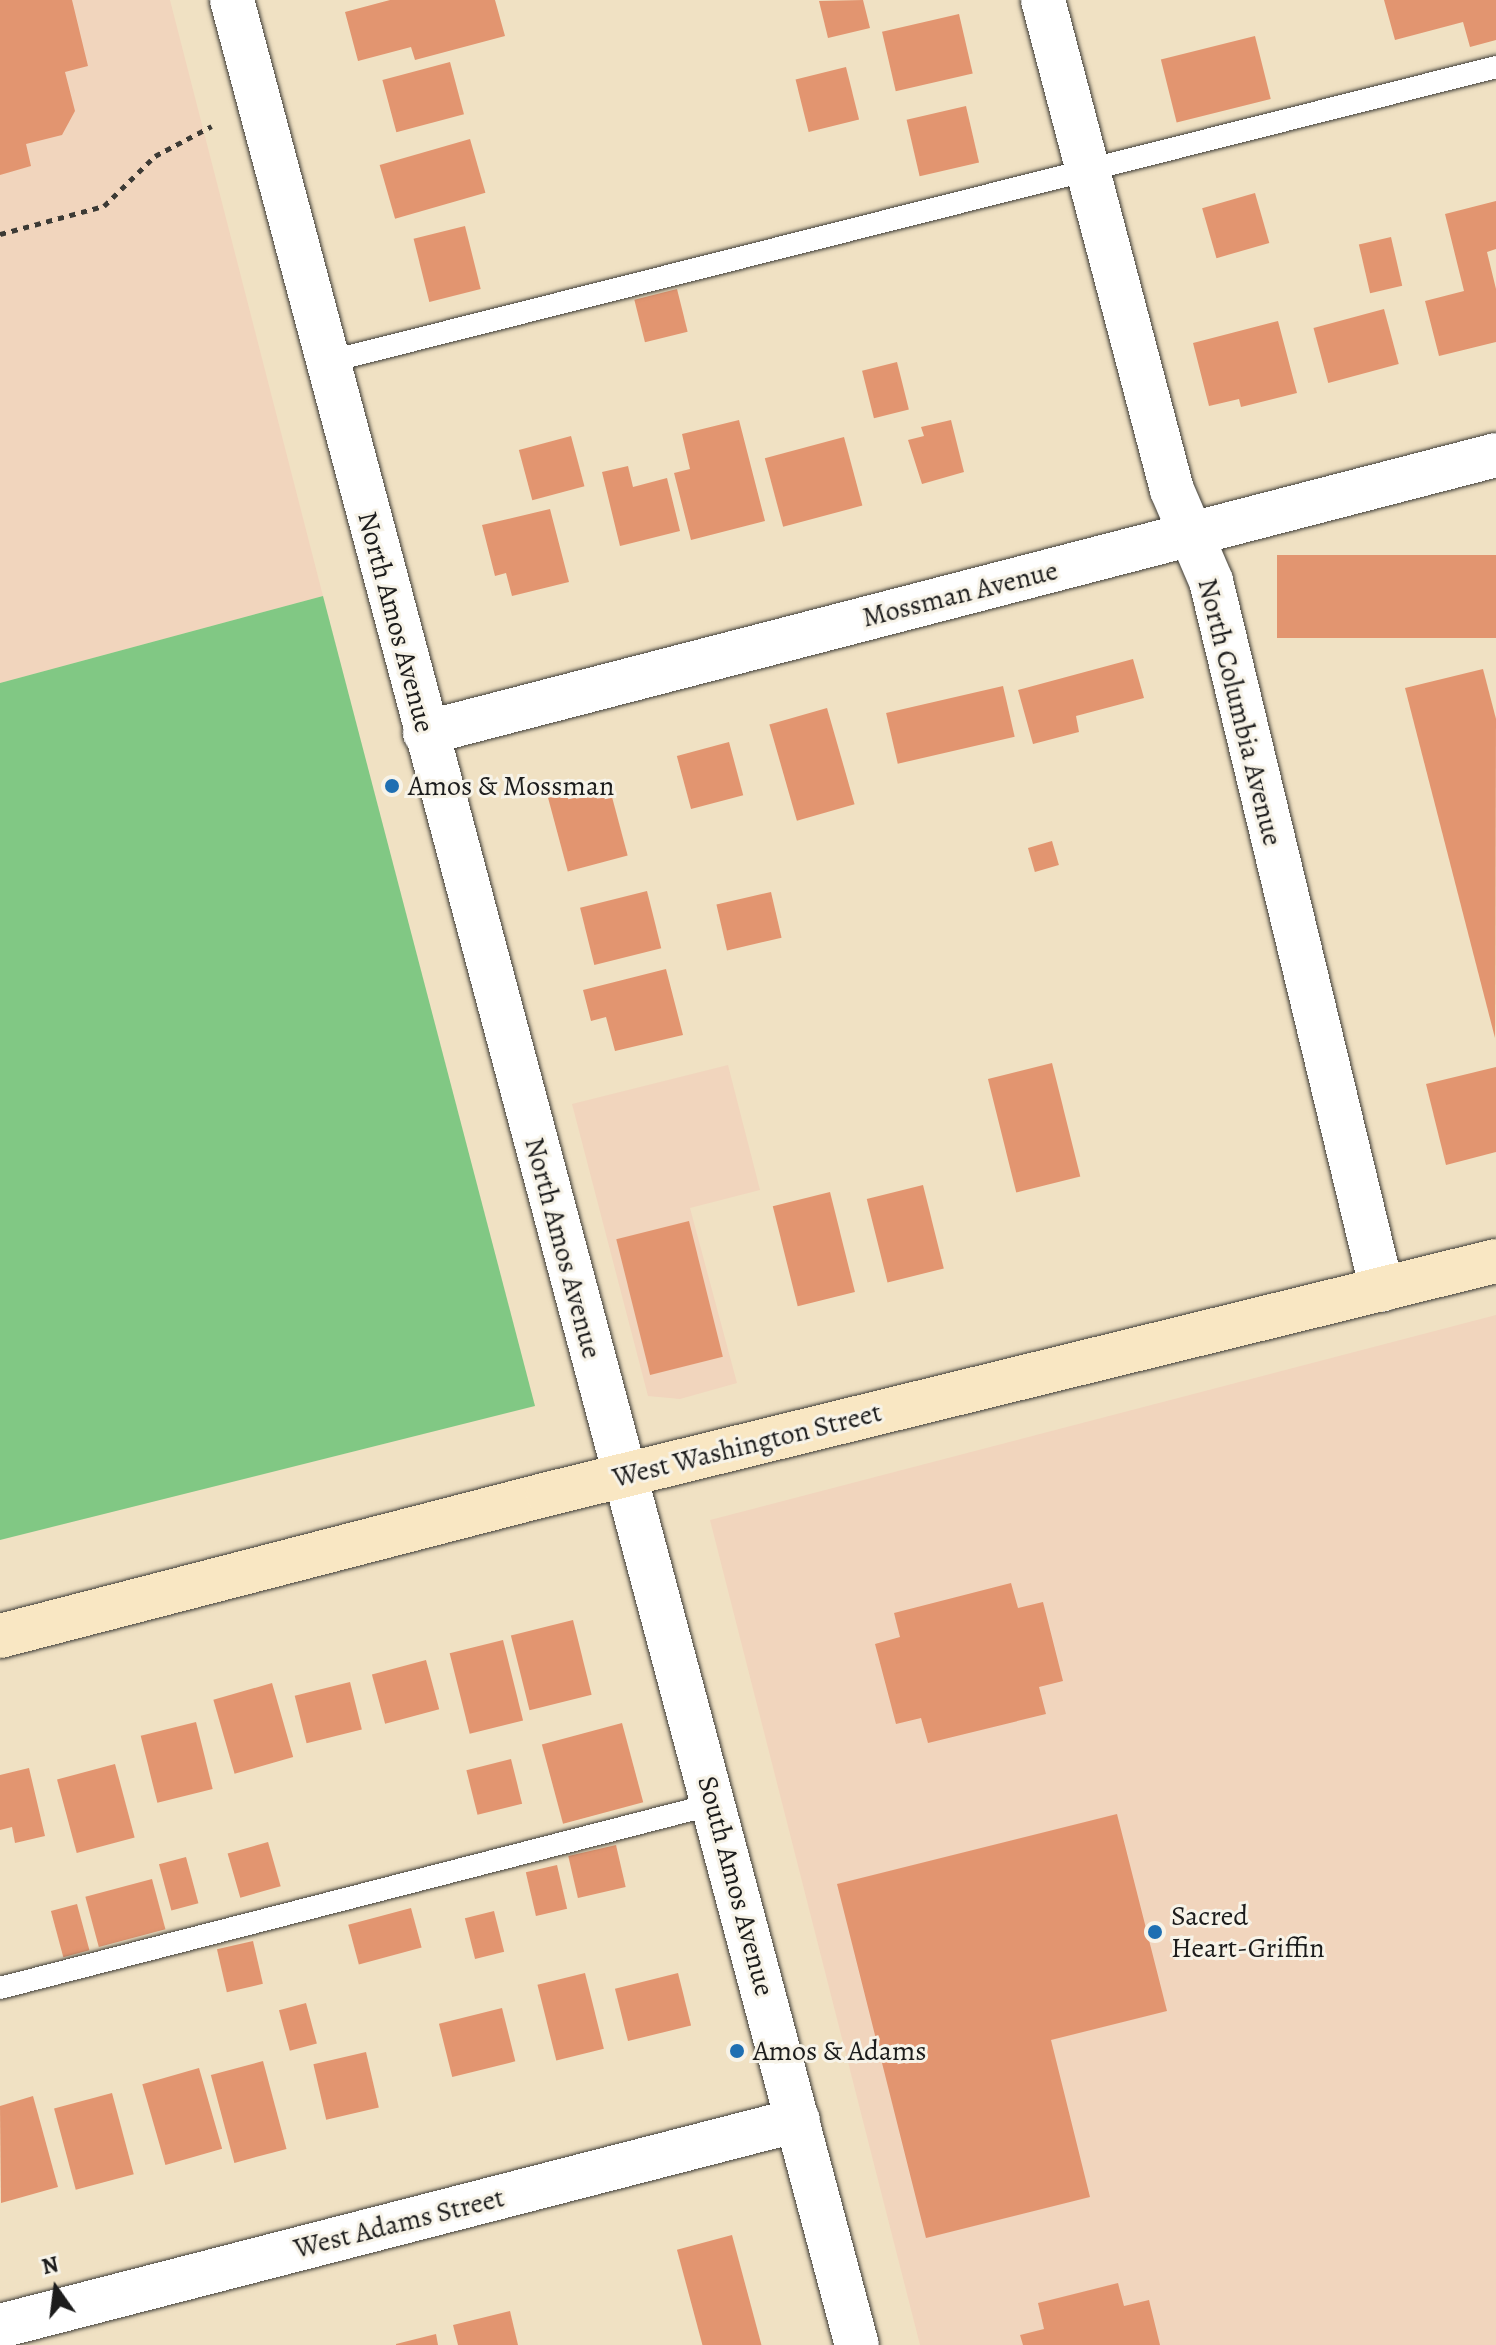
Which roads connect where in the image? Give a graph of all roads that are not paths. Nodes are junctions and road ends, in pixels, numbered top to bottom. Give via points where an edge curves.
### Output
1 (232, 0) edge
2 (1043, 0) edge
3 (1496, 67) edge
4 (1085, 167) junction
5 (327, 362) junction
6 (1496, 455) edge
7 (1187, 537) junction
8 (425, 733) junction
9 (1496, 1261) edge
10 (1382, 1290) junction
11 (625, 1475) junction
12 (0, 1636) edge
13 (714, 1804) junction
14 (0, 1988) edge
15 (798, 2120) junction
16 (0, 2326) edge
17 (857, 2345) edge

1 - 5 street, North Amos Avenue
2 - 4 street, North Columbia Avenue
3 - 4 lane
4 - 5 lane
4 - 7 street, North Columbia Avenue
5 - 8 street, North Amos Avenue
6 - 7 street, Mossman Avenue
7 - 8 street, Mossman Avenue
7 - 10 street, North Columbia Avenue via 1211,581
8 - 11 street, North Amos Avenue
9 - 10 street, West Washington Street
10 - 11 street, West Washington Street
11 - 12 street, West Washington Street
11 - 13 street, South Amos Avenue
13 - 14 lane
13 - 15 street, South Amos Avenue
15 - 16 street, West Adams Street
15 - 17 street, South Amos Avenue

